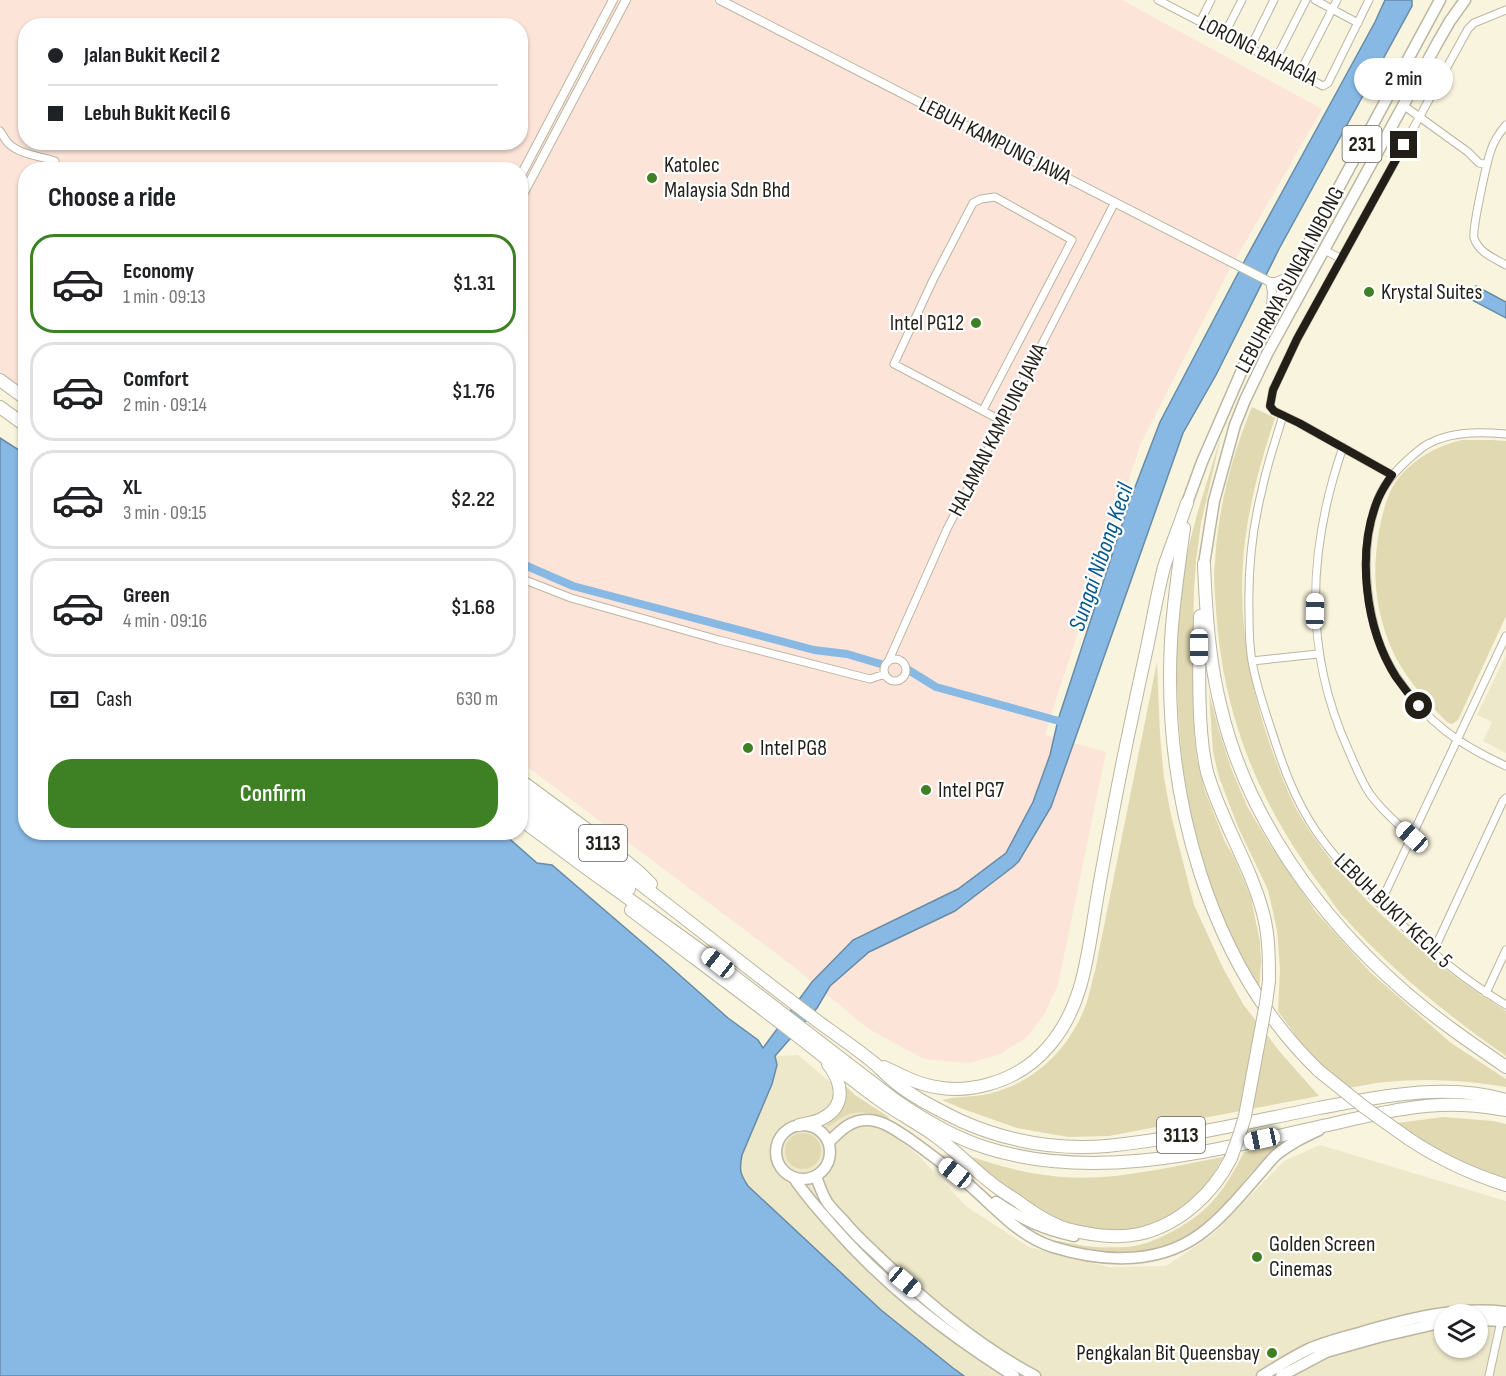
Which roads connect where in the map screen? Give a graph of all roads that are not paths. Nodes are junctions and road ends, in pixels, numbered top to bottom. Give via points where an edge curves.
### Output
1 (614, 0) edge
2 (626, 0) edge
3 (720, 0) edge
4 (1158, 0) edge
5 (1178, 0) edge
6 (1211, 0) edge
7 (1242, 0) edge
8 (1274, 0) edge
9 (1306, 0) edge
10 (1315, 0) edge
11 (1337, 0) edge
12 (1369, 0) edge
13 (1438, 0) edge
14 (1465, 0) edge
15 (1471, 0) edge
16 (1174, 8) junction
17 (1332, 9) junction
18 (1506, 10) edge
19 (1450, 21) junction
20 (1200, 22) junction
21 (1358, 23) junction
22 (1224, 35) junction
23 (1250, 48) junction
24 (1275, 61) junction
25 (1299, 74) junction
26 (1403, 105) junction
27 (1421, 116) junction
28 (1506, 125) edge
29 (0, 131) edge
30 (18, 149) edge
31 (20, 150) edge
32 (55, 161) dead end
33 (528, 162) edge
34 (1487, 165) junction
35 (528, 185) edge
36 (1115, 202) junction
37 (1324, 249) junction
38 (1342, 259) junction
39 (1506, 265) edge
40 (1290, 276) junction
41 (1268, 281) junction
42 (1270, 314) junction
43 (0, 380) edge
44 (0, 386) edge
45 (18, 393) edge
46 (0, 398) edge
47 (18, 399) edge
48 (0, 407) edge
49 (18, 410) edge
50 (983, 410) junction
51 (1283, 415) junction
52 (18, 420) edge
53 (1002, 421) junction
54 (1506, 434) edge
55 (1343, 447) junction
56 (1392, 475) junction
57 (1187, 503) junction
58 (1204, 564) junction
59 (528, 581) edge
60 (1506, 636) edge
61 (1318, 654) junction
62 (1252, 661) junction
63 (888, 662) junction
64 (885, 674) junction
65 (1457, 740) junction
66 (1506, 766) edge
67 (528, 786) edge
68 (1504, 800) edge
69 (528, 801) edge
70 (528, 810) edge
71 (528, 825) edge
72 (567, 834) junction
73 (1412, 837) junction
74 (586, 868) junction
75 (1380, 904) junction
76 (678, 913) junction
77 (700, 950) junction
78 (1506, 950) edge
79 (1433, 952) junction
80 (1486, 993) junction
81 (1506, 1005) edge
82 (768, 1008) junction
83 (807, 1038) junction
84 (820, 1053) junction
85 (874, 1063) junction
86 (1506, 1067) edge
87 (1506, 1100) edge
88 (1506, 1110) edge
89 (1334, 1124) junction
90 (799, 1125) junction
91 (829, 1142) junction
92 (816, 1176) junction
93 (794, 1178) junction
94 (1506, 1185) edge
95 (970, 1186) junction
96 (1134, 1235) junction
97 (1504, 1318) edge
98 (1488, 1319) edge
99 (1434, 1325) edge
100 (1496, 1339) junction
101 (1506, 1339) edge
102 (1014, 1376) edge
103 (1035, 1376) edge
104 (1262, 1376) edge
105 (1281, 1376) edge
106 (1489, 1376) edge

1 - 33 street
2 - 35 street
3 - 36 street, LEBUH KAMPUNG JAWA
4 - 16 street, LORONG BAHAGIA
5 - 16 street
6 - 20 street
7 - 22 street
8 - 23 street
9 - 24 street
10 - 17 street
11 - 17 street
12 - 21 street
13 - 40 main road, LEBUHRAYA SUNGAI NIBONG / 231
14 - 19 main road, LEBUHRAYA SUNGAI NIBONG / 231
15 - 19 main road
16 - 20 street, LORONG BAHAGIA
17 - 21 street
17 - 25 street
18 - 27 street via 1468,29
19 - 26 main road, LEBUHRAYA SUNGAI NIBONG / 231
20 - 22 street, LORONG BAHAGIA
21 - 25 street, LORONG BAHAGIA via 1326,85
22 - 23 street, LORONG BAHAGIA
23 - 24 street, LORONG BAHAGIA
24 - 25 street, LORONG BAHAGIA
26 - 27 street
26 - 37 main road, LEBUHRAYA SUNGAI NIBONG / 231
27 - 34 street via 1479,163
27 - 38 street
28 - 34 street via 1491,148
29 - 30 street
31 - 32 street
34 - 39 street via 1474,234 1480,249
36 - 41 street, LEBUH KAMPUNG JAWA
36 - 53 street, HALAMAN KAMPUNG JAWA
37 - 38 street
37 - 58 main road, LEBUHRAYA SUNGAI NIBONG / 231 via 1267,354 1235,425 1214,501
38 - 51 street via 1273,390 1270,406
40 - 41 street
40 - 42 main road, LEBUHRAYA SUNGAI NIBONG / 231
41 - 42 street
42 - 57 main road, LEBUHRAYA SUNGAI NIBONG / 231 via 1236,382
43 - 45 highway
44 - 47 highway
46 - 49 highway
48 - 52 highway
50 - 50 street via 1072,240 995,197 973,203 894,363
50 - 53 street
51 - 55 street
51 - 62 street, LEBUH BUKIT KECIL 5 via 1261,491 1254,532 1249,588
53 - 63 street, HALAMAN KAMPUNG JAWA via 947,529
54 - 56 street via 1468,433 1441,438 1428,443
55 - 56 street
55 - 61 street via 1318,549
56 - 65 street via 1379,497 1367,544 1373,621 1396,677 1428,716
57 - 85 highway via 1164,568 1082,984 1067,1020 1049,1047 1029,1065 1004,1080 984,1086 931,1086
57 - 94 highway, bridge via 1171,642 1173,735 1191,840 1219,925 1258,997 1319,1071 1364,1107 1447,1162
58 - 86 highway via 1209,639 1221,710 1256,803 1286,856 1318,901 1368,957 1419,1003
58 - 96 highway, bridge via 1199,647 1202,740 1217,803 1253,884 1265,922 1269,981 1245,1116 1231,1158 1196,1204 1164,1225
59 - 64 street via 571,598 719,640 870,679
60 - 65 street
61 - 62 street
61 - 73 street via 1336,720 1360,776 1380,807
62 - 75 street, LEBUH BUKIT KECIL 5 via 1281,760 1302,809 1329,848
63 - 64 street
63 - 64 street via 900,660 905,673 896,681
65 - 66 street
65 - 73 street
67 - 76 highway, 3113 via 640,873
68 - 79 street
69 - 72 highway, 3113
70 - 72 highway, 3113
71 - 74 highway, 3113
72 - 76 highway, 3113
72 - 77 highway, 3113
73 - 75 street
74 - 77 highway, 3113
74 - 82 highway via 598,885 733,988
75 - 79 street, LEBUH BUKIT KECIL 5
76 - 85 highway, 3113
77 - 82 highway, 3113
78 - 80 street
79 - 80 street, LEBUH BUKIT KECIL 5
80 - 81 street, LEBUH BUKIT KECIL 5
82 - 83 highway, 3113
83 - 84 highway
83 - 89 highway, 3113 via 921,1118 967,1141 1023,1157 1068,1164 1117,1163 1219,1148
84 - 90 highway via 840,1084 838,1101 822,1119
84 - 96 highway via 880,1101 933,1134 1033,1213 1083,1232
85 - 87 highway, 3113 via 902,1087 960,1120 994,1134 1066,1147 1147,1141 1409,1094 1445,1092
88 - 89 highway, 3113 via 1433,1106
89 - 95 main road via 1276,1155 1195,1239 1149,1257 1101,1257 1043,1243 1008,1221
90 - 91 main road via 817,1128
90 - 93 main road via 781,1136 776,1150 778,1164
91 - 92 main road via 830,1158 823,1172
91 - 95 main road via 845,1126 875,1120 923,1149
92 - 93 main road
92 - 103 main road via 828,1204 905,1282 969,1334
93 - 102 main road via 877,1274 939,1326
95 - 96 main road via 1018,1217 1051,1231 1100,1239
97 - 98 main road
97 - 100 street
97 - 104 main road via 1485,1310 1449,1312 1378,1327 1310,1349
99 - 105 main road via 1326,1352
100 - 101 street
100 - 106 street

